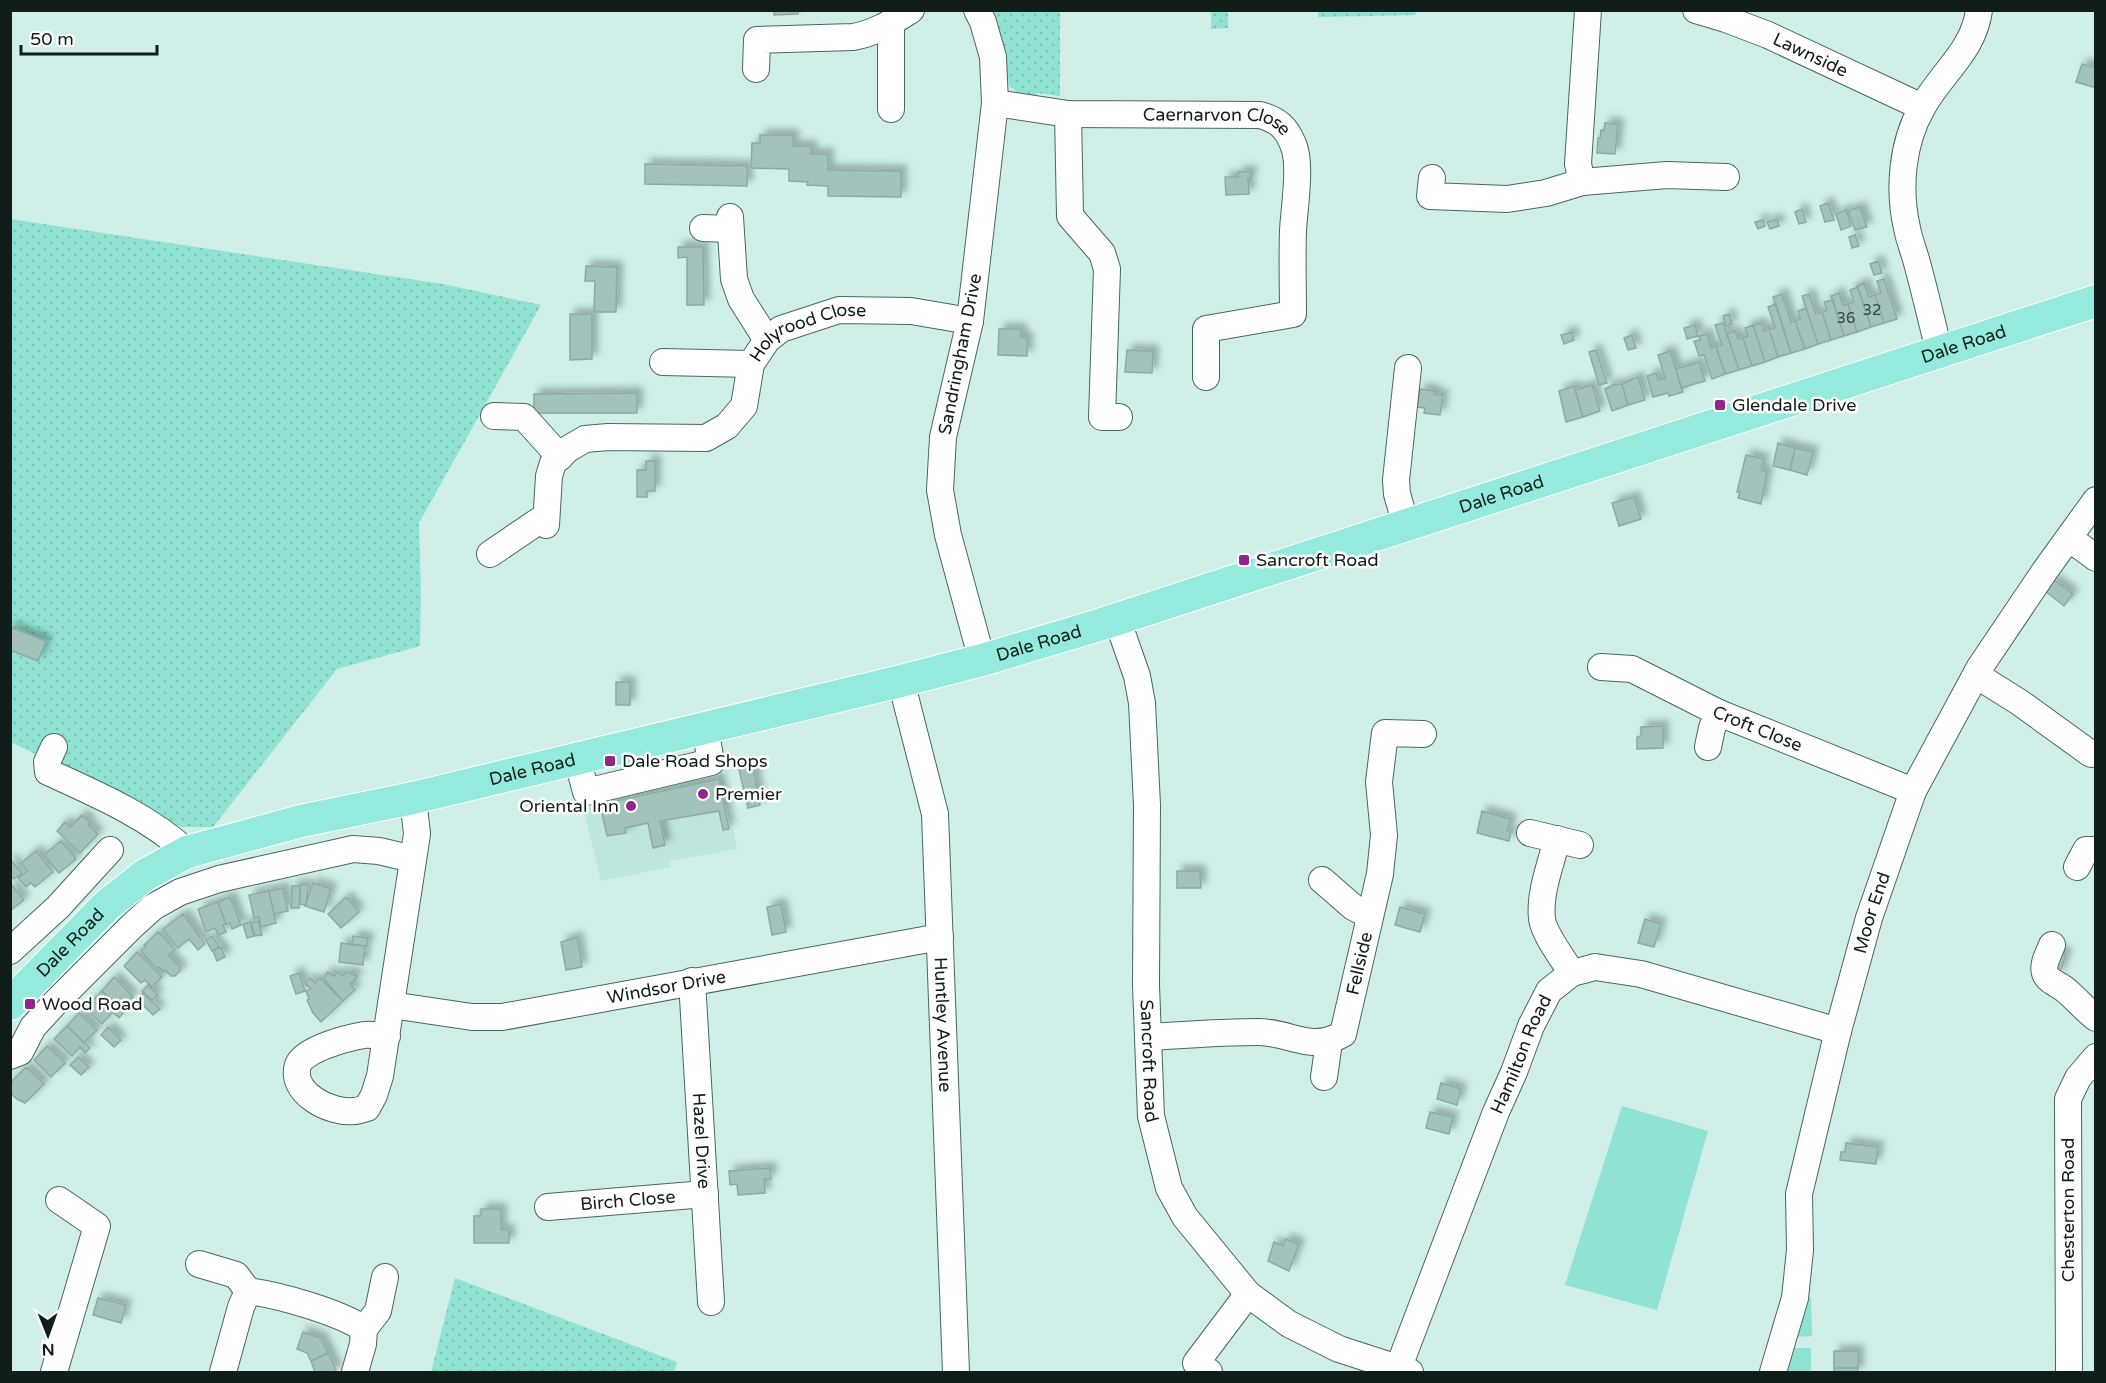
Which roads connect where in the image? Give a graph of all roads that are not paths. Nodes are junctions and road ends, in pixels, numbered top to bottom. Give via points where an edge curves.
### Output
1 (977, 10) edge
2 (1588, 10) edge
3 (1696, 10) edge
4 (1979, 10) edge
5 (901, 17) edge
6 (756, 69) dead end
7 (995, 103) junction
8 (1922, 107) junction
9 (891, 109) dead end
10 (1068, 114) junction
11 (1715, 169) dead end
12 (1432, 178) dead end
13 (1582, 182) junction
14 (703, 228) dead end
15 (2096, 301) edge
16 (970, 321) junction
17 (767, 340) junction
18 (1939, 351) junction
19 (663, 362) dead end
20 (751, 364) junction
21 (1409, 368) dead end
22 (1206, 377) dead end
23 (494, 416) dead end
24 (1110, 417) dead end
25 (560, 457) junction
26 (2096, 500) edge
27 (1406, 525) junction
28 (2069, 538) junction
29 (490, 554) dead end
30 (2096, 558) edge
31 (1117, 619) junction
32 (982, 660) junction
33 (1601, 667) dead end
34 (1976, 675) junction
35 (901, 681) junction
36 (1719, 713) junction
37 (1423, 734) dead end
38 (54, 747) dead end
39 (1708, 747) dead end
40 (2091, 754) dead end
41 (1913, 791) junction
42 (413, 798) junction
43 (1530, 832) dead end
44 (110, 850) dead end
45 (187, 852) junction
46 (413, 859) junction
47 (1322, 880) dead end
48 (1370, 916) junction
49 (940, 937) junction
50 (18, 943) edge
51 (2052, 945) dead end
52 (52, 960) junction
53 (1572, 973) junction
54 (692, 981) junction
55 (10, 1004) edge
56 (391, 1005) junction
57 (2096, 1018) edge
58 (1838, 1030) junction
59 (387, 1036) dead end
60 (1148, 1037) junction
61 (1329, 1042) junction
62 (10, 1056) edge
63 (2096, 1057) edge
64 (1324, 1077) dead end
65 (705, 1194) junction
66 (59, 1200) dead end
67 (548, 1207) dead end
68 (199, 1264) dead end
69 (385, 1277) dead end
70 (248, 1291) junction
71 (1248, 1294) junction
72 (711, 1302) dead end
73 (364, 1329) junction
74 (1404, 1371) edge
75 (54, 1372) edge
76 (223, 1372) edge
77 (355, 1372) edge
78 (956, 1372) edge
79 (1209, 1372) edge
80 (1773, 1372) edge
81 (2069, 1372) edge

1 - 7 street, Sandringham Drive via 993,57
2 - 13 street via 1578,164
3 - 8 street, Lawnside via 1768,35
4 - 8 street via 1970,41
5 - 6 street via 874,32 853,37 757,40
5 - 9 street
7 - 10 street, Caernarvon Close
7 - 16 street, Sandringham Drive
8 - 18 street via 1904,163 1903,195 1907,230
10 - 22 street, Caernarvon Close via 1260,115 1283,126 1294,144 1297,158 1293,314 1206,329
10 - 24 street via 1070,216 1102,253 1107,269
11 - 13 street
12 - 13 street via 1430,196 1496,199 1526,197
14 - 17 street via 730,223 734,279 741,299
15 - 18 main road, Dale Road
16 - 17 street, Holyrood Close via 911,311 838,310 781,329
16 - 32 street, Sandringham Drive via 943,436 940,490 948,535
17 - 20 street, Holyrood Close
18 - 27 main road, Dale Road
19 - 20 street
20 - 25 street, Holyrood Close via 744,406 727,426 706,438 585,439
21 - 27 street via 1396,480
23 - 25 street via 524,417
25 - 29 street via 549,476 546,520
26 - 28 street, Moor End
27 - 31 main road, Dale Road
28 - 30 street
28 - 34 street, Moor End
31 - 32 main road, Dale Road
31 - 60 street, Sancroft Road via 1142,703 1147,805
32 - 35 main road, Dale Road
33 - 36 street, Croft Close via 1632,669
34 - 40 street
34 - 41 street, Moor End
35 - 42 main road, Dale Road
35 - 49 street, Huntley Avenue via 935,814
36 - 39 street
36 - 41 street, Croft Close
37 - 48 street, Fellside via 1385,733 1379,782 1384,836
38 - 45 street via 47,762 48,772 107,800 171,837
41 - 58 street, Moor End via 1869,918
42 - 45 main road, Dale Road via 301,821
42 - 46 street via 417,827
43 - 53 street via 1568,842 1544,891 1542,919
44 - 50 street via 58,907
45 - 52 main road, Dale Road via 145,875 106,906
46 - 56 street
46 - 62 street, Dale Road via 353,849 219,879 180,892 153,907 132,926 33,1027 20,1052
47 - 48 street
48 - 61 street, Fellside via 1343,1034
49 - 54 street, Windsor Drive
49 - 78 street, Huntley Avenue
50 - 52 street
51 - 57 street via 2044,966 2047,977
52 - 55 main road, Dale Road
53 - 58 street, Hamilton Road via 1595,967 1641,974
53 - 74 street, Hamilton Road via 1549,991 1531,1026
54 - 56 street, Windsor Drive via 502,1017 472,1017
54 - 65 street, Hazel Drive
56 - 59 street
58 - 80 street, Moor End via 1798,1194 1800,1250 1795,1298
60 - 61 street via 1262,1032
60 - 71 street, Sancroft Road via 1151,1116 1169,1188 1185,1217
61 - 64 street
63 - 81 street, Chesterton Road via 2067,1099
65 - 67 street, Birch Close
65 - 72 street, Hazel Drive
66 - 75 street via 97,1226
68 - 70 street via 236,1275
69 - 73 street via 378,1311
70 - 73 street via 350,1320
70 - 76 street
71 - 74 street, Sancroft Road via 1309,1334
71 - 79 street via 1196,1363
73 - 77 street

